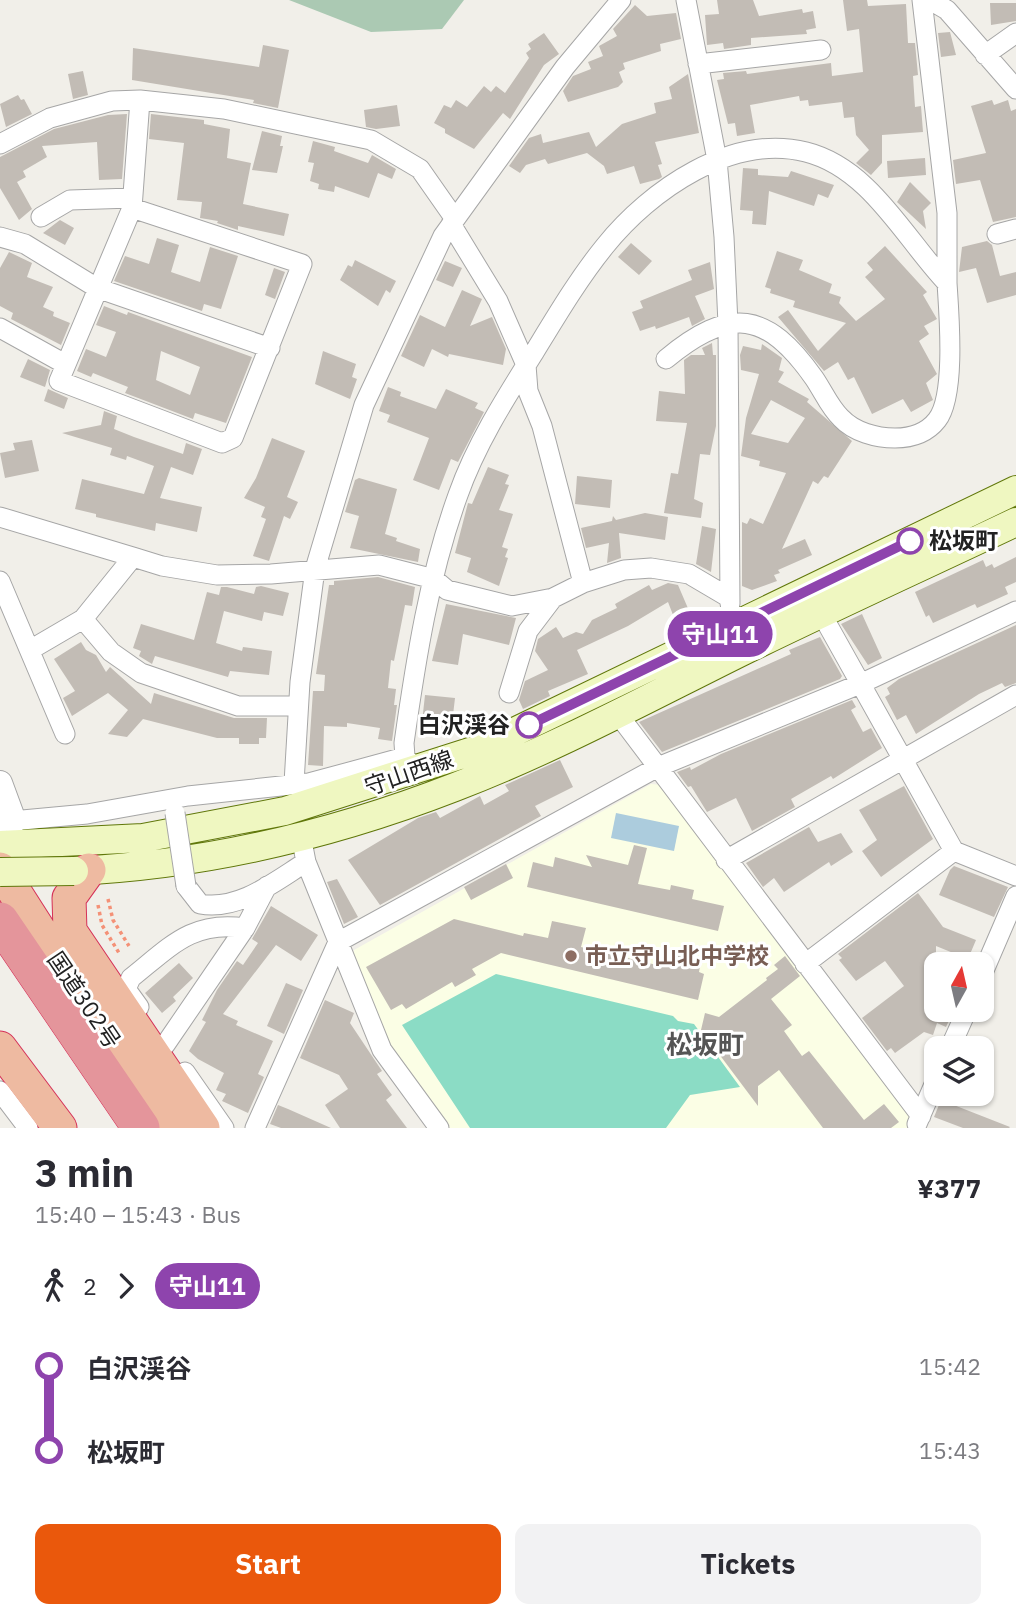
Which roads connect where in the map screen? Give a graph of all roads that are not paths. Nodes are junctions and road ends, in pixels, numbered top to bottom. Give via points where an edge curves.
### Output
1 (621, 0) edge
2 (686, 0) edge
3 (922, 0) edge
4 (930, 0) edge
5 (1016, 33) edge
6 (821, 50) dead end
7 (985, 55) junction
8 (698, 64) junction
9 (1016, 89) edge
10 (140, 100) junction
11 (0, 145) edge
12 (717, 160) junction
13 (132, 203) junction
14 (41, 217) dead end
15 (453, 221) junction
16 (0, 237) edge
17 (947, 284) junction
18 (97, 288) junction
19 (728, 324) junction
20 (0, 328) edge
21 (270, 348) junction
22 (666, 359) dead end
23 (65, 364) junction
24 (526, 365) junction
25 (1016, 489) edge
26 (0, 517) edge
27 (1016, 522) edge
28 (133, 557) junction
29 (315, 569) junction
30 (434, 579) junction
31 (0, 581) edge
32 (583, 583) junction
33 (728, 597) junction
34 (553, 598) junction
35 (1016, 611) edge
36 (821, 613) junction
37 (83, 619) junction
38 (735, 626) junction
39 (30, 650) junction
40 (860, 684) junction
41 (509, 693) dead end
42 (1016, 695) edge
43 (298, 706) junction
44 (617, 713) junction
45 (65, 734) dead end
46 (903, 759) junction
47 (411, 764) junction
48 (658, 767) junction
49 (0, 783) edge
50 (293, 783) junction
51 (172, 807) junction
52 (4, 827) edge
53 (303, 849) junction
54 (954, 851) junction
55 (726, 860) junction
56 (0, 870) edge
57 (81, 871) junction
58 (1016, 876) edge
59 (267, 886) junction
60 (1016, 896) edge
61 (0, 921) edge
62 (245, 928) junction
63 (338, 942) junction
64 (992, 952) edge
65 (805, 964) junction
66 (0, 968) edge
67 (165, 1045) junction
68 (0, 1048) edge
69 (0, 1091) edge
70 (926, 1106) edge
71 (918, 1125) edge
72 (28, 1128) edge
73 (60, 1128) edge
74 (115, 1128) edge
75 (141, 1128) edge
76 (171, 1128) edge
77 (204, 1128) edge
78 (224, 1128) edge
79 (256, 1128) edge
80 (439, 1128) edge

1 - 15 street via 565,67
2 - 8 street
3 - 17 street via 945,187
4 - 7 street via 947,10
5 - 7 street
6 - 8 street
7 - 9 street
8 - 12 street
10 - 11 street via 112,101 50,118
10 - 13 street
10 - 15 street via 225,109 371,140 420,169
12 - 17 street via 775,148 828,160 871,194
12 - 19 street
12 - 24 street via 646,205 607,244
13 - 14 street via 71,200
13 - 18 street
13 - 21 street via 302,264
15 - 24 street via 498,301
15 - 29 street via 415,290 364,405
16 - 18 street via 25,244
17 - 19 street via 944,408 924,432 906,438 860,431 841,418 796,353 775,333 743,323
18 - 21 street
18 - 23 street
19 - 22 street via 695,336
19 - 33 street
20 - 23 street
21 - 23 street via 233,438 222,443 59,381
24 - 30 street via 485,433 458,493
24 - 32 street via 528,391 542,426
25 - 38 main road, 守山西線
26 - 28 street
27 - 36 main road, 守山西線
28 - 29 street via 217,575
28 - 37 street
29 - 30 street via 379,565
29 - 43 street
30 - 34 street via 447,590 512,606
30 - 47 street via 418,647
31 - 39 street
32 - 33 street via 624,570 651,568 690,574
32 - 34 street
33 - 38 street
34 - 41 street via 528,631
35 - 40 street
36 - 40 street
36 - 44 main road, 守山西線
37 - 39 street
37 - 43 street via 111,652 141,673 238,706
38 - 47 main road, 守山西線 via 479,749
39 - 45 street
40 - 46 street
40 - 48 street
42 - 46 street
43 - 50 street
44 - 48 street
44 - 53 main road, 守山西線
46 - 54 street
46 - 55 street
47 - 50 street
47 - 52 main road, 守山西線 via 285,811 143,838 68,844
48 - 55 street
48 - 63 street
49 - 52 street
50 - 51 street via 188,796
51 - 52 street
51 - 59 street, bridge via 186,886 200,904 232,904
53 - 57 main road, 守山西線
53 - 59 street
53 - 63 street
54 - 58 street
54 - 65 street
55 - 65 street
56 - 57 main road, 守山西線, bridge
56 - 76 highway, 国道302号
57 - 77 highway via 68,898 70,931
59 - 62 street
60 - 64 street
61 - 75 highway
62 - 67 street
62 - 67 street via 190,932 131,978 126,989
63 - 79 street
63 - 80 street via 382,1050
65 - 71 street
66 - 74 highway
67 - 78 street
68 - 73 highway
69 - 72 street
70 - 71 street

